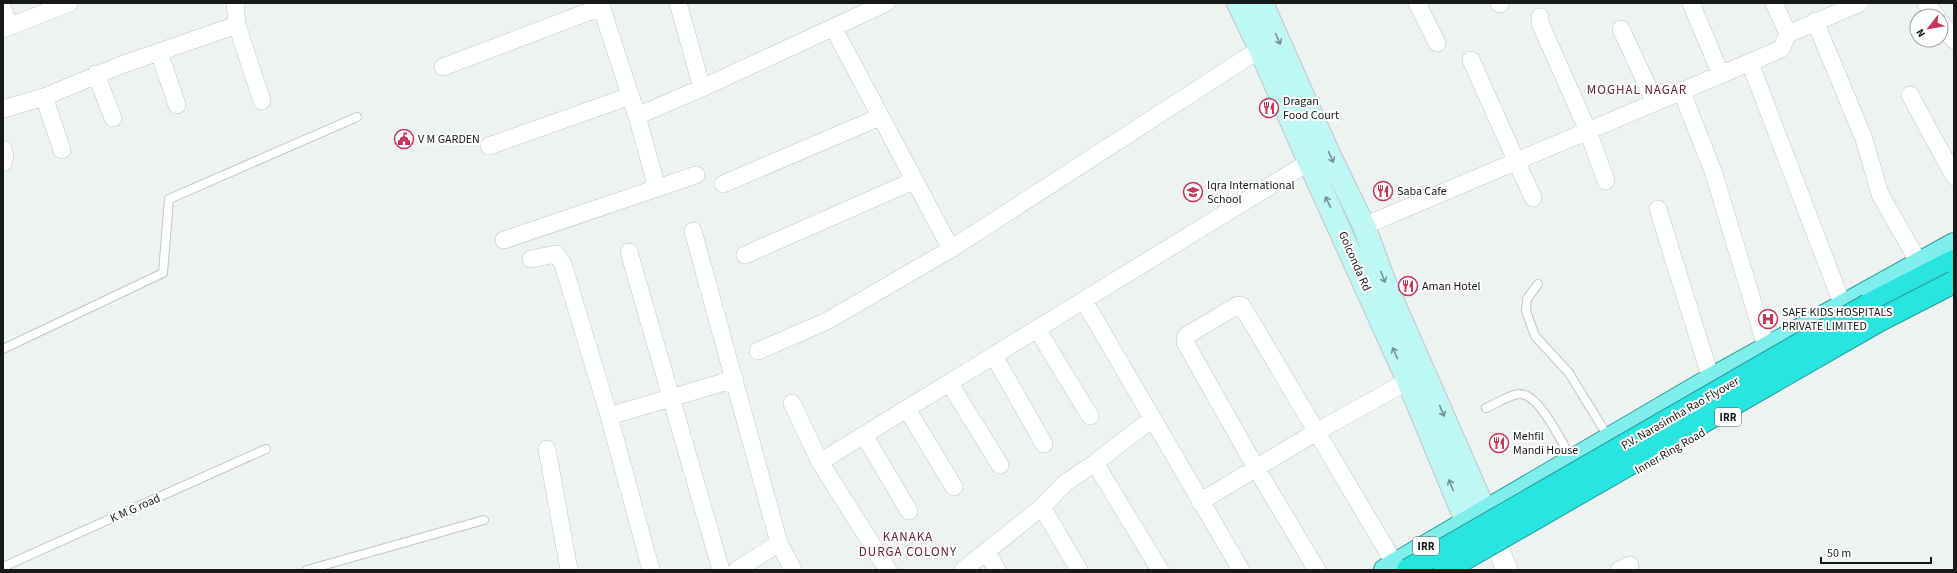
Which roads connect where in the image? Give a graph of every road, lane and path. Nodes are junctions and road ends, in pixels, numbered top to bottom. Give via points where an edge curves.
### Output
1 (69, 3) edge
2 (235, 3) edge
3 (678, 3) edge
4 (886, 3) edge
5 (1238, 3) edge
6 (1262, 3) edge
7 (1417, 3) edge
8 (1691, 3) edge
9 (1774, 3) edge
10 (1860, 3) edge
11 (601, 5) edge
12 (1834, 8) edge
13 (3, 9) edge
14 (1540, 17) dead end
15 (1815, 21) junction
16 (237, 25) junction
17 (833, 27) junction
18 (6, 28) edge
19 (1622, 29) dead end
20 (1788, 34) junction
21 (1437, 43) dead end
22 (1260, 49) junction
23 (159, 52) junction
24 (1471, 60) dead end
25 (1750, 63) junction
26 (443, 66) dead end
27 (96, 74) junction
28 (1721, 75) junction
29 (702, 88) junction
30 (1681, 90) junction
31 (1910, 95) dead end
32 (630, 96) junction
33 (44, 97) junction
34 (262, 101) dead end
35 (1655, 102) junction
36 (177, 105) dead end
37 (3, 109) edge
38 (637, 116) junction
39 (357, 117) dead end
40 (880, 117) junction
41 (113, 118) dead end
42 (1588, 131) junction
43 (489, 146) dead end
44 (3, 149) edge
45 (62, 150) dead end
46 (1518, 161) junction
47 (1309, 162) junction
48 (3, 163) edge
49 (696, 175) dead end
50 (1954, 176) edge
51 (913, 181) junction
52 (1606, 181) dead end
53 (723, 184) dead end
54 (657, 188) junction
55 (1533, 198) dead end
56 (1658, 209) dead end
57 (1364, 226) junction
58 (693, 231) dead end
59 (504, 240) dead end
60 (1954, 244) edge
61 (951, 249) junction
62 (629, 252) dead end
63 (745, 255) dead end
64 (532, 259) dead end
65 (1954, 261) edge
66 (1919, 263) junction
67 (1954, 279) edge
68 (1954, 282) edge
69 (1538, 284) dead end
70 (1954, 288) edge
71 (1084, 301) junction
72 (1843, 306) junction
73 (1899, 317) junction
74 (1037, 329) junction
75 (3, 349) edge
76 (1767, 349) junction
77 (758, 351) dead end
78 (994, 356) junction
79 (735, 379) junction
80 (1711, 379) junction
81 (1408, 381) junction
82 (950, 384) junction
83 (672, 398) junction
84 (792, 403) dead end
85 (1486, 408) dead end
86 (907, 409) junction
87 (608, 416) junction
88 (1090, 416) dead end
89 (1153, 418) junction
90 (1316, 432) junction
91 (864, 435) junction
92 (1615, 437) junction
93 (1044, 444) dead end
94 (547, 449) dead end
95 (266, 450) dead end
96 (1578, 458) junction
97 (820, 462) junction
98 (1095, 463) junction
99 (1000, 465) dead end
100 (1256, 468) junction
101 (1635, 471) junction
102 (954, 487) dead end
103 (1200, 502) junction
104 (1042, 507) junction
105 (909, 511) dead end
106 (1485, 511) junction
107 (484, 520) dead end
108 (1466, 521) junction
109 (779, 543) junction
110 (986, 551) junction
111 (1503, 560) edge
112 (3, 567) edge
113 (1396, 568) edge
114 (307, 570) edge
115 (569, 570) edge
116 (651, 570) edge
117 (721, 570) edge
118 (737, 570) edge
119 (793, 570) edge
120 (888, 570) edge
121 (963, 570) edge
122 (997, 570) edge
123 (1079, 570) edge
124 (1160, 570) edge
125 (1241, 570) edge
126 (1317, 570) edge
127 (1445, 570) edge
128 (1466, 570) edge

1 - 18 street
2 - 16 street
3 - 29 street
4 - 17 street
5 - 22 main road, Golconda Rd
6 -> 57 main road, Golconda Rd
7 - 21 street
8 - 28 street
9 - 20 street
10 - 12 street
11 - 26 street
11 - 32 street
12 - 15 street
13 - 18 street
14 - 42 street via 1540,23
15 - 20 street
15 - 66 street via 1864,139 1880,194
16 - 23 street
16 - 34 street
17 - 29 street
17 - 40 street
19 - 35 street
20 - 25 street via 1781,49
22 - 47 main road, Golconda Rd
22 - 61 street
23 - 27 street
23 - 36 street
24 - 46 street
25 - 28 street
25 - 72 street
27 - 33 street
27 - 41 street
28 - 30 street
29 - 38 street
30 - 35 street
30 - 76 street via 1712,171
31 - 50 street
32 - 38 street
32 - 43 street
33 - 37 street
33 - 45 street
35 - 42 street
38 - 54 street
39 - 75 lane via 168,199 163,273
40 - 51 street
40 - 53 street
42 - 46 street
42 - 52 street
44 - 48 street
46 - 55 street
46 - 57 street
47 - 71 street
81 -> 47 main road, Golconda Rd
49 - 54 street
51 - 61 street
51 - 63 street
54 - 59 street
56 - 80 street
57 -> 106 main road, Golconda Rd via 1385,283
58 - 79 street
60 - 66 main road
61 - 77 street via 827,321
62 - 83 street
64 - 87 street via 556,254 563,264
65 - 113 highway, P.V. Narasimha Rao Flyover, bridge via 1868,305
66 - 72 main road
67 - 73 main road, Inner Ring Road / IRR
68 - 127 highway, P.V. Narasimha Rao Flyover, bridge via 1871,325
69 - 92 lane via 1527,299 1526,311 1535,336 1569,373
70 - 73 street
71 - 74 street
71 - 89 street
72 - 76 main road
73 - 101 main road, Inner Ring Road / IRR
74 - 78 street
74 - 88 street
76 - 80 main road
78 - 82 street
78 - 93 street
79 - 83 street
79 - 109 street
80 - 92 main road
81 - 90 street
108 -> 81 main road, Golconda Rd
82 - 86 street
82 - 99 street
83 - 87 street
83 - 117 street
84 - 97 street
85 - 96 lane via 1514,395 1527,396 1538,404
86 - 91 street
86 - 102 street
87 - 116 street
89 - 98 street
89 - 103 street
90 - 100 street
90 - 100 street via 1242,306 1233,306 1186,336 1184,342
90 - 113 street
91 - 97 street
91 - 105 street
92 - 96 main road
92 - 101 main road
94 - 115 street
95 - 112 lane, K M G road
96 - 106 main road
97 - 120 street
98 - 104 street via 1064,483
98 - 124 street
100 - 103 street
100 - 126 street
101 - 111 main road, Inner Ring Road / IRR
103 - 125 street
104 - 110 street
104 - 123 street
106 - 108 main road
107 - 114 lane
108 - 113 main road, IRR
109 - 118 street
109 - 119 street
110 - 121 street
110 - 122 street
111 - 128 main road, Inner Ring Road / IRR

